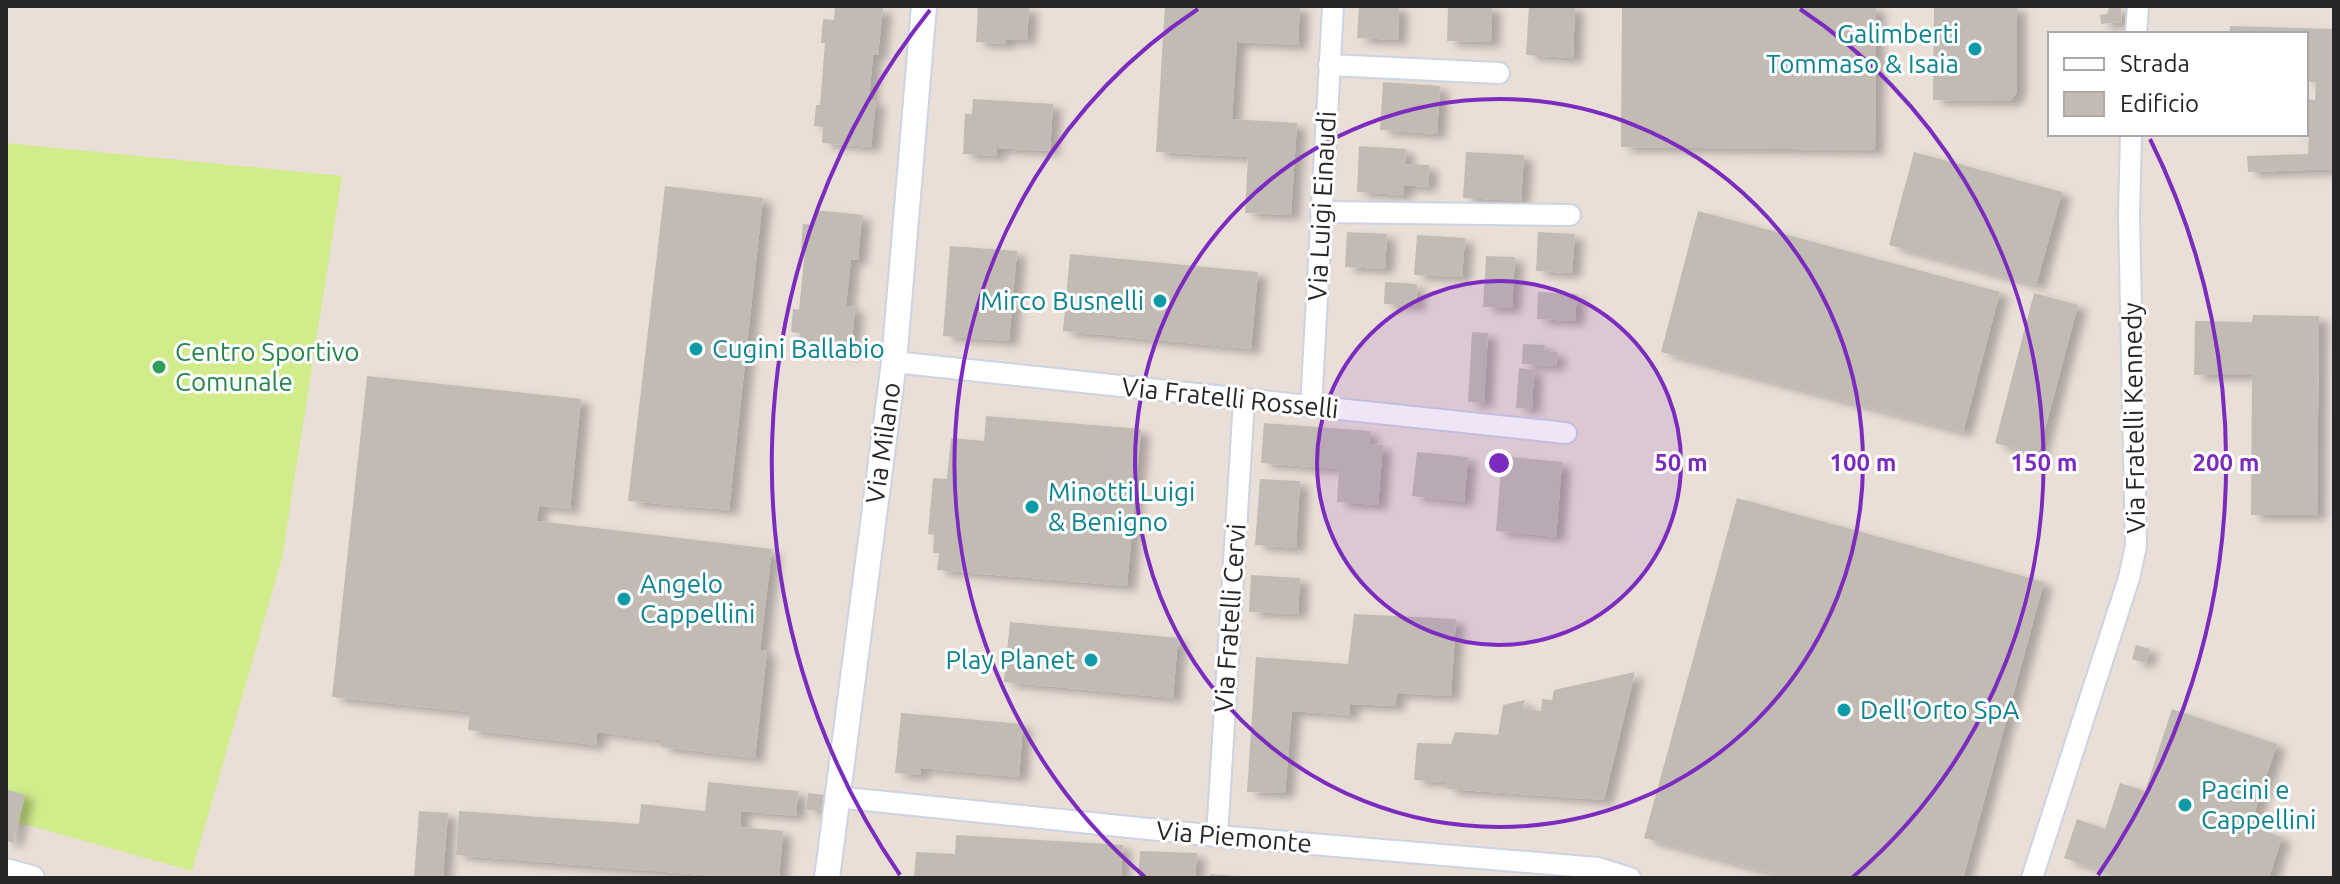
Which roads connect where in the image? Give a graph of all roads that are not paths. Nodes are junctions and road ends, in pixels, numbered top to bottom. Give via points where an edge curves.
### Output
1 (924, 6) edge
2 (1333, 6) edge
3 (2138, 6) edge
4 (2136, 32) edge
5 (1329, 65) junction
6 (1499, 73) dead end
7 (2131, 136) edge
8 (1321, 212) junction
9 (1570, 215) dead end
10 (894, 362) junction
11 (1244, 400) junction
12 (1311, 407) junction
13 (1566, 433) dead end
14 (836, 797) junction
15 (1217, 836) junction
16 (6, 871) edge
17 (1596, 873) edge
18 (32, 878) edge
19 (827, 878) edge
20 (1630, 878) edge
21 (2032, 878) edge

1 - 10 street, Via Milano
2 - 5 street, Via Luigi Einaudi
3 - 4 street
5 - 6 street
5 - 8 street, Via Luigi Einaudi
7 - 21 street, Via Fratelli Kennedy via 2136,546
8 - 9 street
8 - 12 street, Via Luigi Einaudi
10 - 11 street, Via Fratelli Rosselli
10 - 14 street, Via Milano
11 - 12 street, Via Fratelli Rosselli
11 - 15 street, Via Fratelli Cervi
12 - 13 street, Via Fratelli Rosselli
14 - 15 street, Via Piemonte
14 - 19 street, Via Milano
15 - 17 street, Via Piemonte
16 - 18 street
17 - 20 street, Via Piemonte

